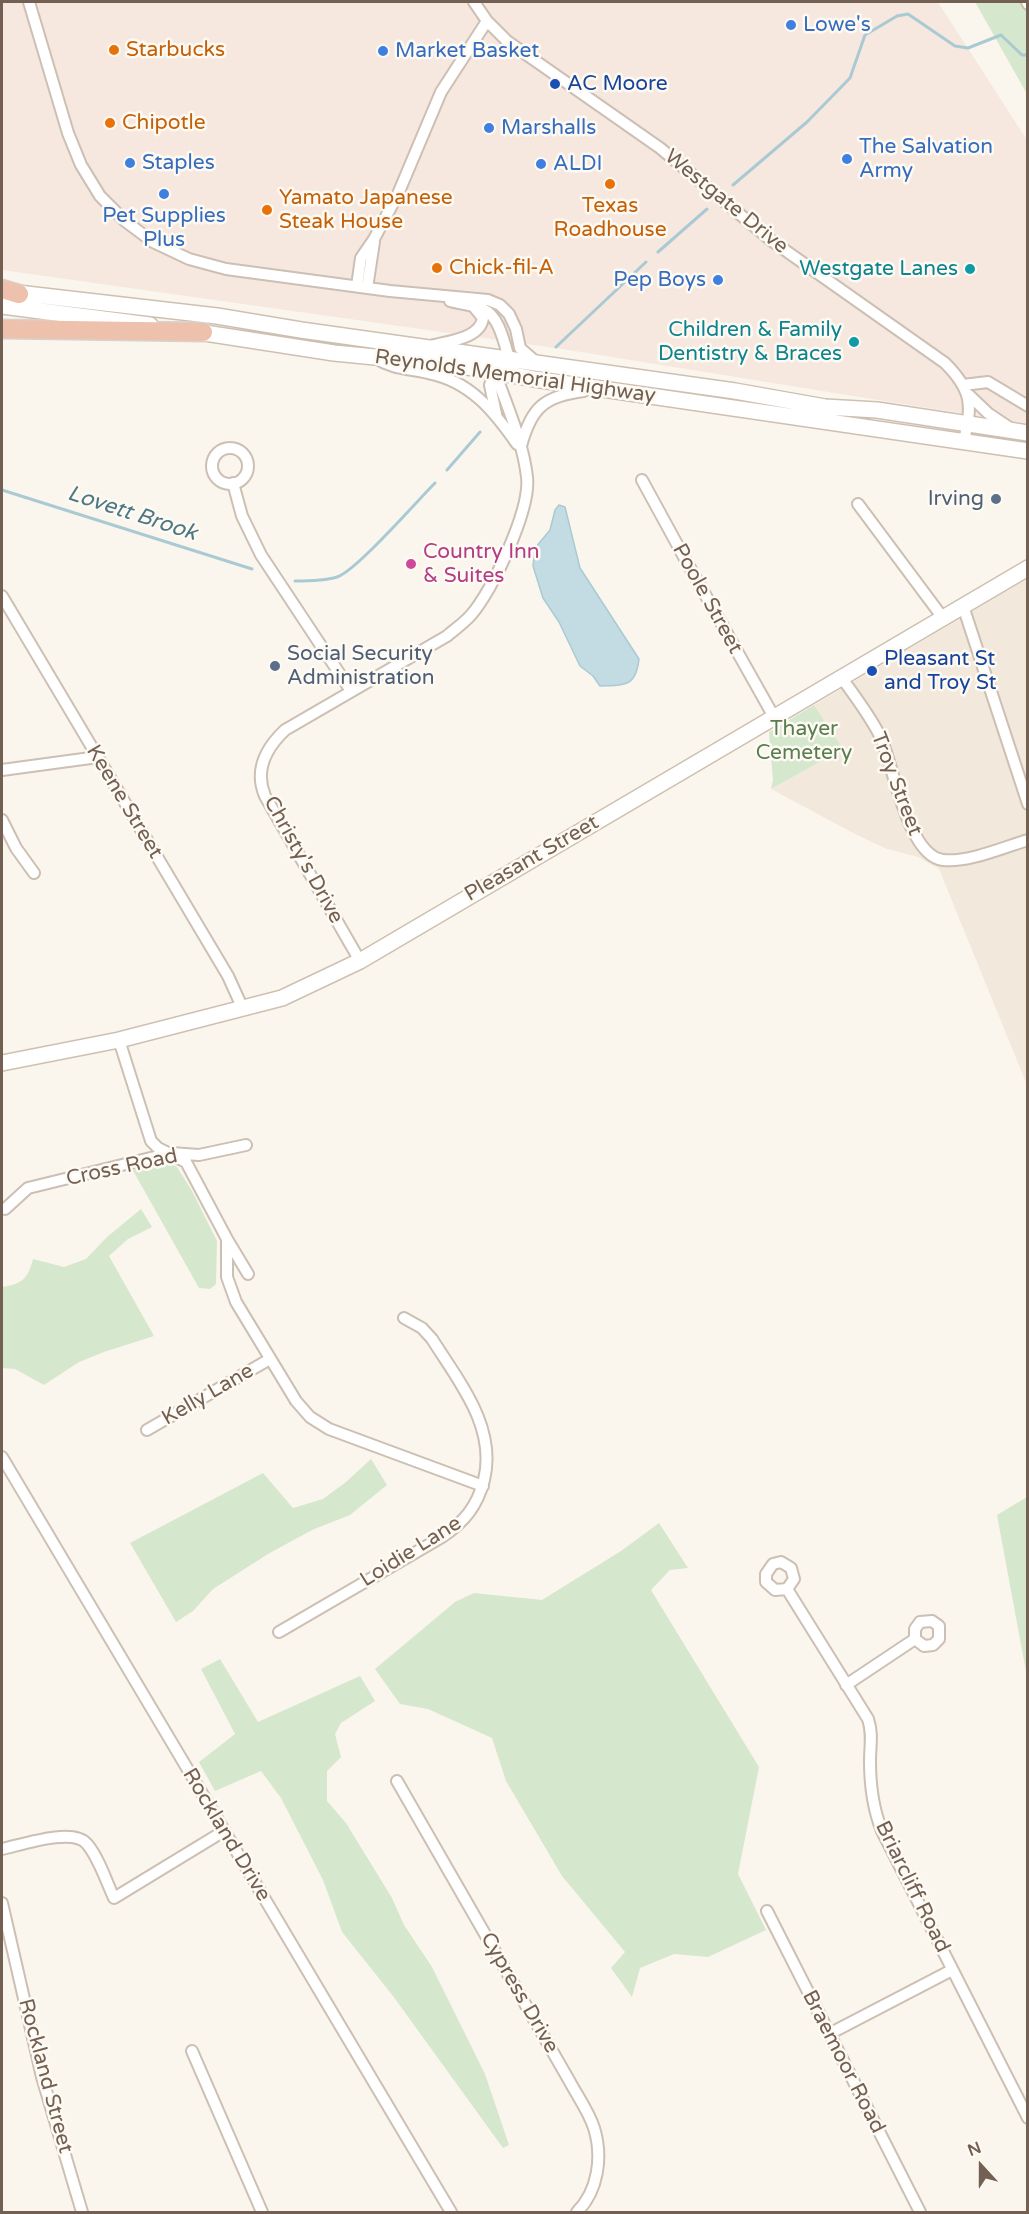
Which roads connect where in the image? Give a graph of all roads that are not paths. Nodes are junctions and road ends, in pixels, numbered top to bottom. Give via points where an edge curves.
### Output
1 (29, 2) edge
2 (474, 2) edge
3 (487, 21) junction
4 (362, 287) junction
5 (8, 291) edge
6 (414, 294) junction
7 (2, 306) edge
8 (474, 307) junction
9 (2, 330) edge
10 (203, 332) junction
11 (518, 342) junction
12 (429, 347) junction
13 (375, 357) junction
14 (536, 363) junction
15 (490, 364) junction
16 (514, 367) junction
17 (598, 389) junction
18 (966, 390) junction
19 (1028, 406) edge
20 (497, 416) junction
21 (968, 424) junction
22 (1022, 432) edge
23 (964, 441) junction
24 (520, 449) junction
25 (1028, 451) edge
26 (642, 480) dead end
27 (233, 483) dead end
28 (858, 504) dead end
29 (1028, 568) edge
30 (2, 596) edge
31 (963, 606) junction
32 (943, 618) junction
33 (841, 677) junction
34 (351, 691) junction
35 (774, 717) junction
36 (98, 758) junction
37 (2, 770) edge
38 (1028, 804) edge
39 (2, 820) edge
40 (1028, 840) edge
41 (34, 873) dead end
42 (360, 961) junction
43 (243, 1009) junction
44 (119, 1040) junction
45 (2, 1063) edge
46 (246, 1145) dead end
47 (171, 1153) junction
48 (5, 1209) dead end
49 (227, 1239) junction
50 (248, 1274) dead end
51 (404, 1318) dead end
52 (270, 1359) junction
53 (147, 1430) dead end
54 (2, 1457) edge
55 (483, 1486) junction
56 (787, 1589) dead end
57 (279, 1632) dead end
58 (915, 1639) dead end
59 (846, 1684) junction
60 (397, 1781) dead end
61 (224, 1831) junction
62 (2, 1849) edge
63 (2, 1903) edge
64 (767, 1911) dead end
65 (952, 1970) junction
66 (829, 2034) junction
67 (192, 2051) dead end
68 (1028, 2118) edge
69 (82, 2212) edge
70 (262, 2212) edge
71 (451, 2212) edge
72 (577, 2212) edge
73 (920, 2212) edge

1 - 4 street via 81,165 95,191 125,221 153,242 189,259 226,269
2 - 3 street, Westgate Drive
3 - 4 street via 441,92 398,194 374,239
3 - 18 street, Westgate Drive via 522,52 668,154 786,252 940,359
4 - 6 street
5 - 12 main road, Reynolds Memorial Highway
6 - 8 street
6 - 11 street via 494,302 509,314
7 - 10 main road, Reynolds Memorial Highway
8 - 12 street via 483,318 479,328 467,336
8 - 16 street via 493,317
9 - 10 highway
10 - 13 main road, Reynolds Memorial Highway
11 - 14 street
11 - 16 street
12 - 15 main road, Reynolds Memorial Highway
13 - 15 main road, Reynolds Memorial Highway via 474,368
13 - 20 street, Christy's Drive via 390,367 453,380 475,394
14 - 16 main road, Reynolds Memorial Highway
14 - 21 main road, Reynolds Memorial Highway via 825,407 872,409
15 - 16 main road, Reynolds Memorial Highway
15 - 16 main road, Reynolds Memorial Highway
15 - 20 street, Christy's Drive
15 - 24 street, Christy's Drive
16 - 17 main road, Reynolds Memorial Highway
17 - 23 main road, Reynolds Memorial Highway
17 - 24 street via 561,394 543,404 529,420
18 - 19 street via 988,382
18 - 21 street
18 - 22 street, Westgate Drive via 993,417
20 - 24 street, Christy's Drive
21 - 22 main road, Reynolds Memorial Highway
21 - 23 street
23 - 25 main road, Reynolds Memorial Highway
24 - 34 street, Christy's Drive via 527,479 525,502 471,616 453,631
26 - 35 street, Poole Street
27 - 34 street via 242,516 261,555
28 - 32 street
29 - 31 main road, Pleasant Street
30 - 36 street, Keene Street
31 - 32 main road, Pleasant Street
31 - 38 street
32 - 33 main road, Pleasant Street
33 - 35 main road, Pleasant Street
33 - 40 street, Troy Street via 881,738 911,828 928,854 941,860 960,860
34 - 42 street, Christy's Drive via 280,735 266,755 260,779 268,801
35 - 42 main road, Pleasant Street
36 - 37 street
36 - 43 street, Keene Street via 228,976
39 - 41 street
42 - 43 main road, Pleasant Street via 297,992
43 - 44 main road, Pleasant Street
44 - 45 main road, Pleasant Street
44 - 47 street via 151,1141
46 - 47 street, Cross Road via 199,1155
47 - 48 street, Cross Road via 28,1188
47 - 49 street via 186,1162
49 - 50 street
49 - 52 street via 227,1277 236,1302
51 - 55 street, Loidie Lane via 432,1339 479,1416 487,1450
52 - 53 street, Kelly Lane
52 - 55 street via 296,1401 310,1417 329,1429
54 - 61 street, Rockland Drive
55 - 57 street, Loidie Lane via 476,1505 461,1524
56 - 59 street, Briarcliff Road
58 - 59 street
59 - 65 street, Briarcliff Road via 872,1730 871,1774 878,1819
60 - 72 street, Cypress Drive via 594,2127 596,2178
61 - 62 street via 114,1898 94,1854 81,1839 55,1837
61 - 71 street, Rockland Drive
63 - 69 street, Rockland Street via 42,2077
64 - 66 street, Braemoor Road
65 - 66 street
65 - 68 street, Briarcliff Road
66 - 73 street, Braemoor Road
67 - 70 street

